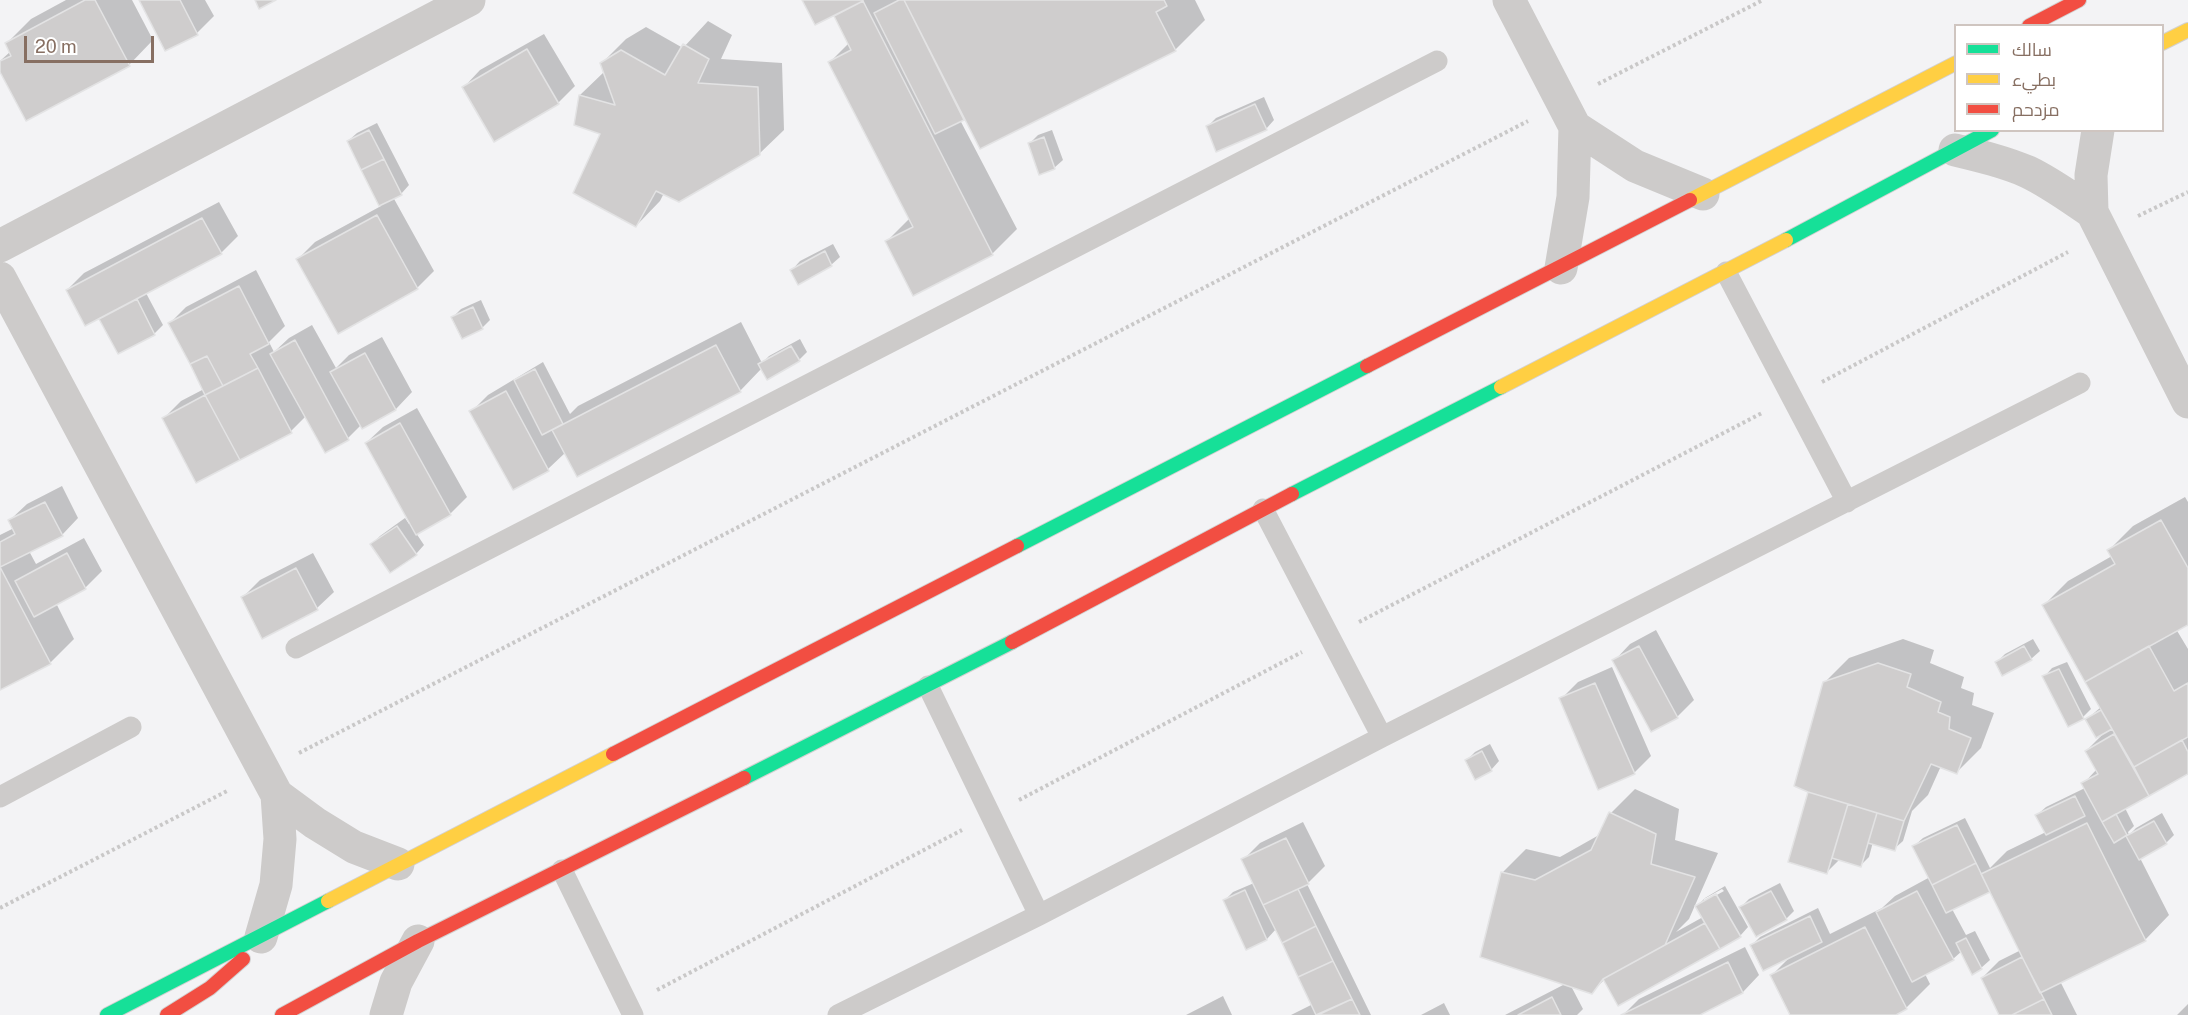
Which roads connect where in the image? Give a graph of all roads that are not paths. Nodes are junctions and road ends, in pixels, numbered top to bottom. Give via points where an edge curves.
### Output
1 (1509, 0) edge
2 (2079, 0) edge
3 (449, 5) edge
4 (2033, 24) edge
5 (2188, 30) edge
6 (2164, 42) edge
7 (1437, 61) dead end
8 (1954, 64) edge
9 (1569, 115) junction
10 (1988, 132) edge
11 (2098, 132) edge
12 (1955, 150) junction
13 (1703, 195) junction
14 (2097, 223) junction
15 (0, 246) edge
16 (1561, 268) junction
17 (1726, 272) junction
18 (0, 278) edge
19 (2080, 383) dead end
20 (2188, 402) edge
21 (1847, 502) junction
22 (1263, 509) junction
23 (296, 648) dead end
24 (928, 686) junction
25 (131, 727) dead end
26 (1382, 737) junction
27 (270, 783) junction
28 (0, 797) edge
29 (398, 864) junction
30 (562, 870) junction
31 (1039, 915) junction
32 (261, 937) junction
33 (418, 941) junction
34 (631, 1010) edge
35 (107, 1015) edge
36 (167, 1015) edge
37 (282, 1015) edge
38 (386, 1015) edge
39 (838, 1015) edge

1 - 9 street
2 - 4 main road
3 - 15 street
5 - 6 main road
7 - 23 lane
8 - 13 main road
9 - 13 street via 1635,166
9 - 16 street via 1573,197
10 - 12 main road
11 - 14 street via 2091,175
12 - 14 street via 2027,172 2061,190
12 - 17 main road
13 - 16 main road
14 - 20 street
16 - 29 main road
17 - 21 lane
17 - 22 main road
18 - 27 street
19 - 21 lane
21 - 26 lane
22 - 24 main road
22 - 26 lane
24 - 30 main road
24 - 31 lane
25 - 28 lane
26 - 31 lane
27 - 29 street via 315,823 354,847
27 - 32 street via 280,839 276,885
29 - 32 main road
30 - 33 main road
30 - 34 lane
31 - 39 lane
32 - 35 main road
32 - 36 main road via 240,963 210,988
33 - 37 main road
33 - 38 street via 396,982

